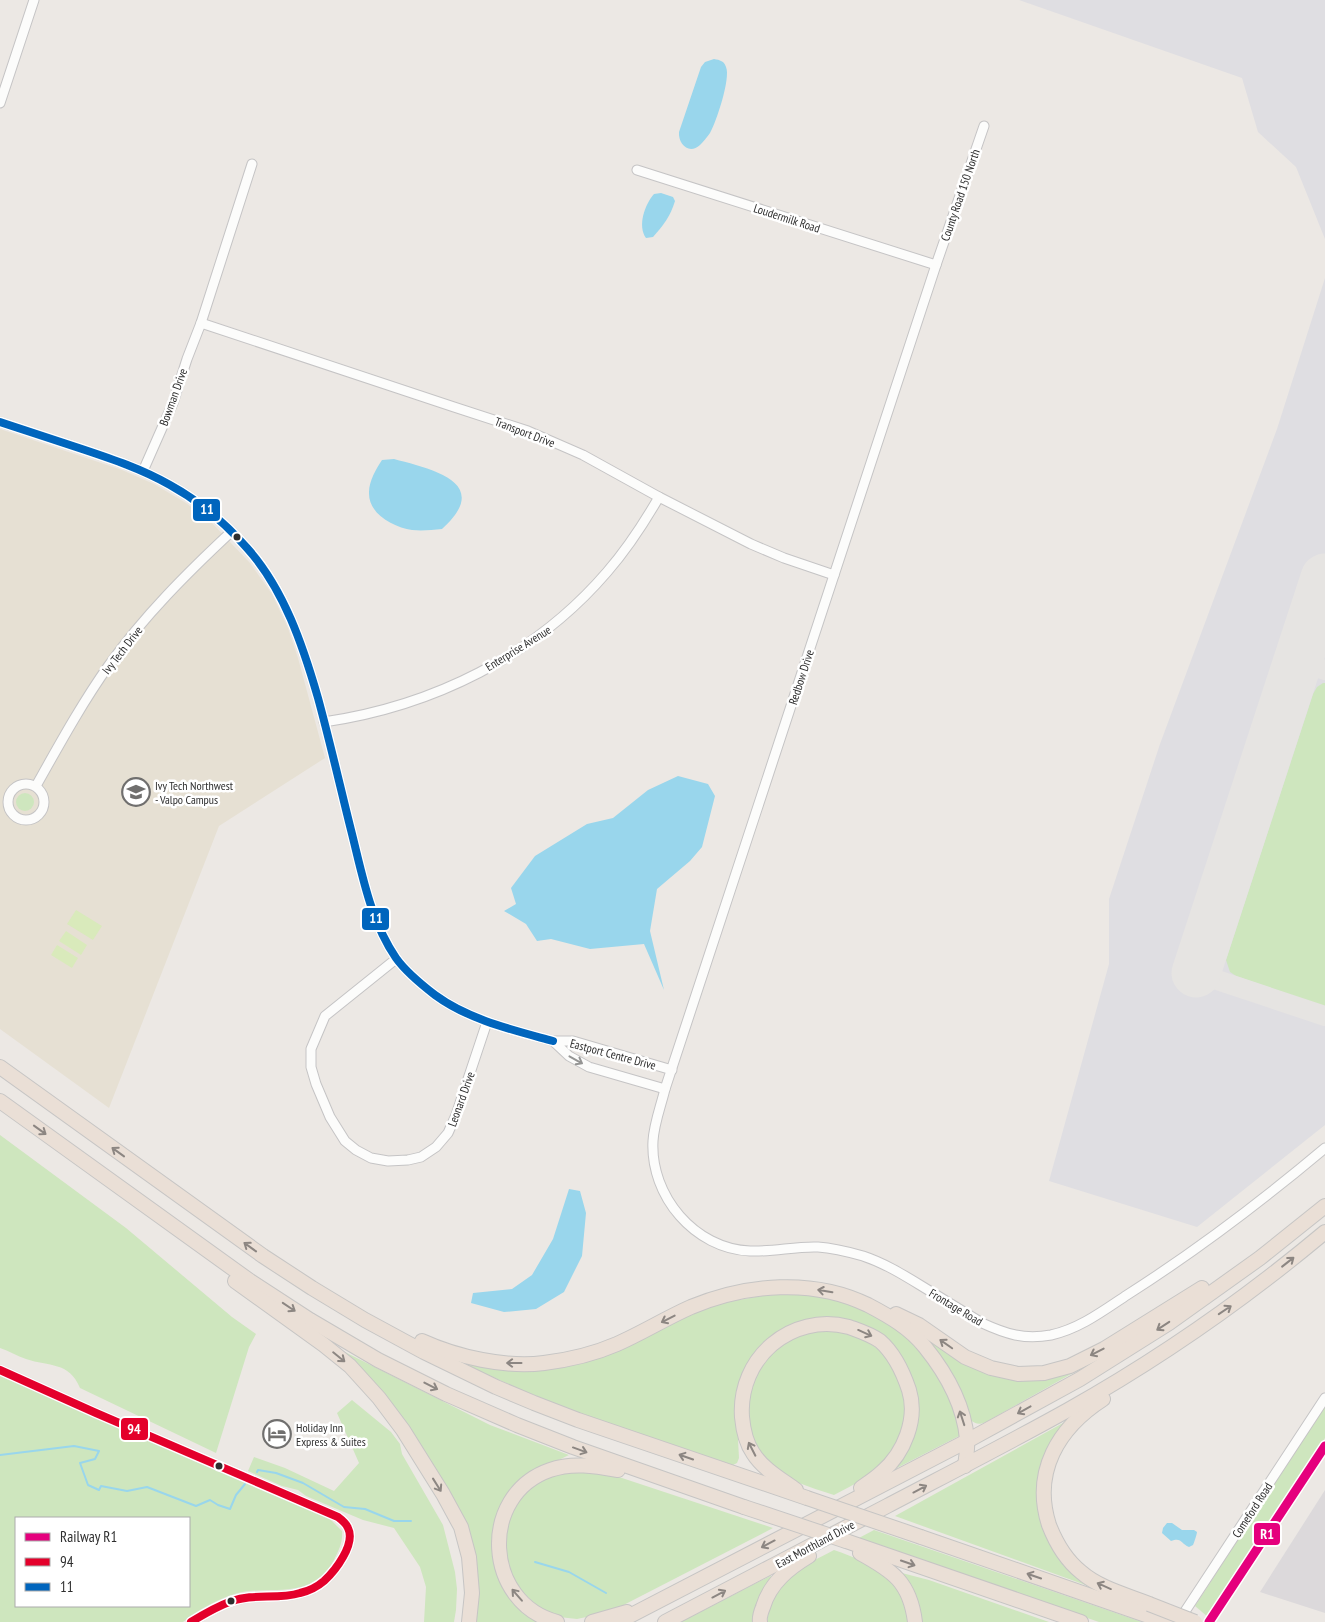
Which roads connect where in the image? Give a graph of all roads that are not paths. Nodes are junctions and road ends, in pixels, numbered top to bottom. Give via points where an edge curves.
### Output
1 (34, 0) edge
2 (0, 103) edge
3 (984, 126) dead end
4 (252, 164) dead end
5 (637, 170) dead end
6 (936, 265) junction
7 (201, 323) junction
8 (0, 422) edge
9 (143, 471) junction
10 (659, 497) junction
11 (231, 532) junction
12 (834, 574) junction
13 (324, 722) junction
14 (36, 786) junction
15 (396, 959) junction
16 (487, 1022) junction
17 (553, 1041) junction
18 (0, 1067) edge
19 (672, 1070) junction
20 (665, 1089) junction
21 (0, 1102) edge
22 (1325, 1148) edge
23 (1325, 1206) edge
24 (149, 1208) junction
25 (1325, 1232) edge
26 (1260, 1258) junction
27 (855, 1299) junction
28 (365, 1320) junction
29 (1170, 1347) junction
30 (0, 1370) edge
31 (1325, 1398) edge
32 (967, 1441) junction
33 (965, 1466) junction
34 (668, 1480) junction
35 (784, 1486) junction
36 (842, 1505) junction
37 (852, 1524) junction
38 (846, 1541) junction
39 (652, 1605) junction
40 (1148, 1610) junction
41 (191, 1622) edge
42 (469, 1622) edge
43 (557, 1622) edge
44 (592, 1622) edge
45 (618, 1622) edge
46 (665, 1622) edge
47 (760, 1622) edge
48 (915, 1622) edge
49 (1081, 1622) edge
50 (1166, 1622) edge
51 (1178, 1622) edge
52 (1195, 1622) edge

1 - 2 street
3 - 6 street, County Road 150 North
4 - 7 street, Bowman Drive
5 - 6 street, Loudermilk Road
6 - 12 street, Redbow Drive
7 - 9 street, Bowman Drive via 173,403
7 - 10 street, Transport Drive via 528,430 583,455
8 - 9 street, Eastport Centre Drive
9 - 11 street, Eastport Centre Drive via 197,503
10 - 12 street, Transport Drive via 751,544
10 - 13 street, Enterprise Avenue via 607,573 537,638 462,682 432,695 357,717
11 - 13 street, Eastport Centre Drive via 260,564 289,614 308,664
11 - 14 street, Ivy Tech Drive via 154,609 110,663
12 - 19 street, Redbow Drive
13 - 15 street, Eastport Centre Drive via 367,895
14 - 14 street via 24,783 13,788 7,799 9,811 24,820 40,814 43,796
15 - 16 street, Eastport Centre Drive via 437,996
15 - 16 street, Leonard Drive via 325,1016 311,1049 311,1067 330,1117 345,1141 356,1150 371,1158 388,1161 421,1157 436,1147 448,1133 456,1115
16 - 17 street, Eastport Centre Drive
17 - 19 street, Eastport Centre Drive via 573,1041
17 -> 20 street, Eastport Centre Drive via 568,1056 589,1067
28 -> 18 highway via 263,1256
19 - 20 street, Redbow Drive
20 - 22 street, Frontage Road via 653,1141 657,1172 667,1199 679,1217 696,1231 730,1248 749,1251 818,1247 863,1256 903,1275 982,1323 1018,1337 1051,1335 1090,1319 1222,1230
21 -> 24 highway
23 - 26 highway
24 -> 34 highway via 250,1281 378,1360 517,1425
24 -> 42 highway via 173,1235 350,1366 379,1398 408,1438 461,1527 472,1584
29 -> 25 highway via 1239,1300
26 -> 27 highway via 1217,1279 1104,1349 1070,1366 1044,1373 1018,1374 991,1368 965,1357 919,1325
26 -> 32 highway via 1080,1379
27 -> 28 highway via 799,1287 727,1294 691,1307 616,1344 580,1356 542,1363 505,1363 470,1358
32 -> 27 highway via 955,1393 935,1359 918,1338 890,1317
35 -> 28 highway via 534,1403 460,1370
29 - 33 highway, East Morthland Drive via 1068,1410
40 -> 29 highway via 1081,1573 1068,1559 1054,1539 1043,1489 1048,1464 1072,1423 1093,1405 1154,1365
30 - 41 street via 338,1518 348,1527 350,1533 344,1555 331,1574 315,1587 287,1596 232,1600
31 - 51 street, Comeford Road
32 - 33 highway
32 - 36 highway
37 -> 33 highway, East Morthland Drive
34 - 38 highway, bridge
43 -> 34 highway via 538,1613 519,1598 501,1564 499,1535 514,1498 539,1475 576,1465
35 -> 36 highway via 752,1452 743,1428 741,1402 750,1372 766,1349 789,1332 815,1324 841,1325 865,1332 893,1356 903,1373 911,1396 912,1417 898,1454 883,1472
40 -> 35 highway, bridge via 920,1537 807,1498
36 -> 39 highway
46 -> 37 highway, East Morthland Drive
37 - 47 highway via 782,1576 766,1597
38 - 48 highway via 886,1567 900,1581 913,1606
38 -> 49 highway
39 - 44 highway
39 - 45 highway
40 - 50 highway
40 - 52 highway, bridge

